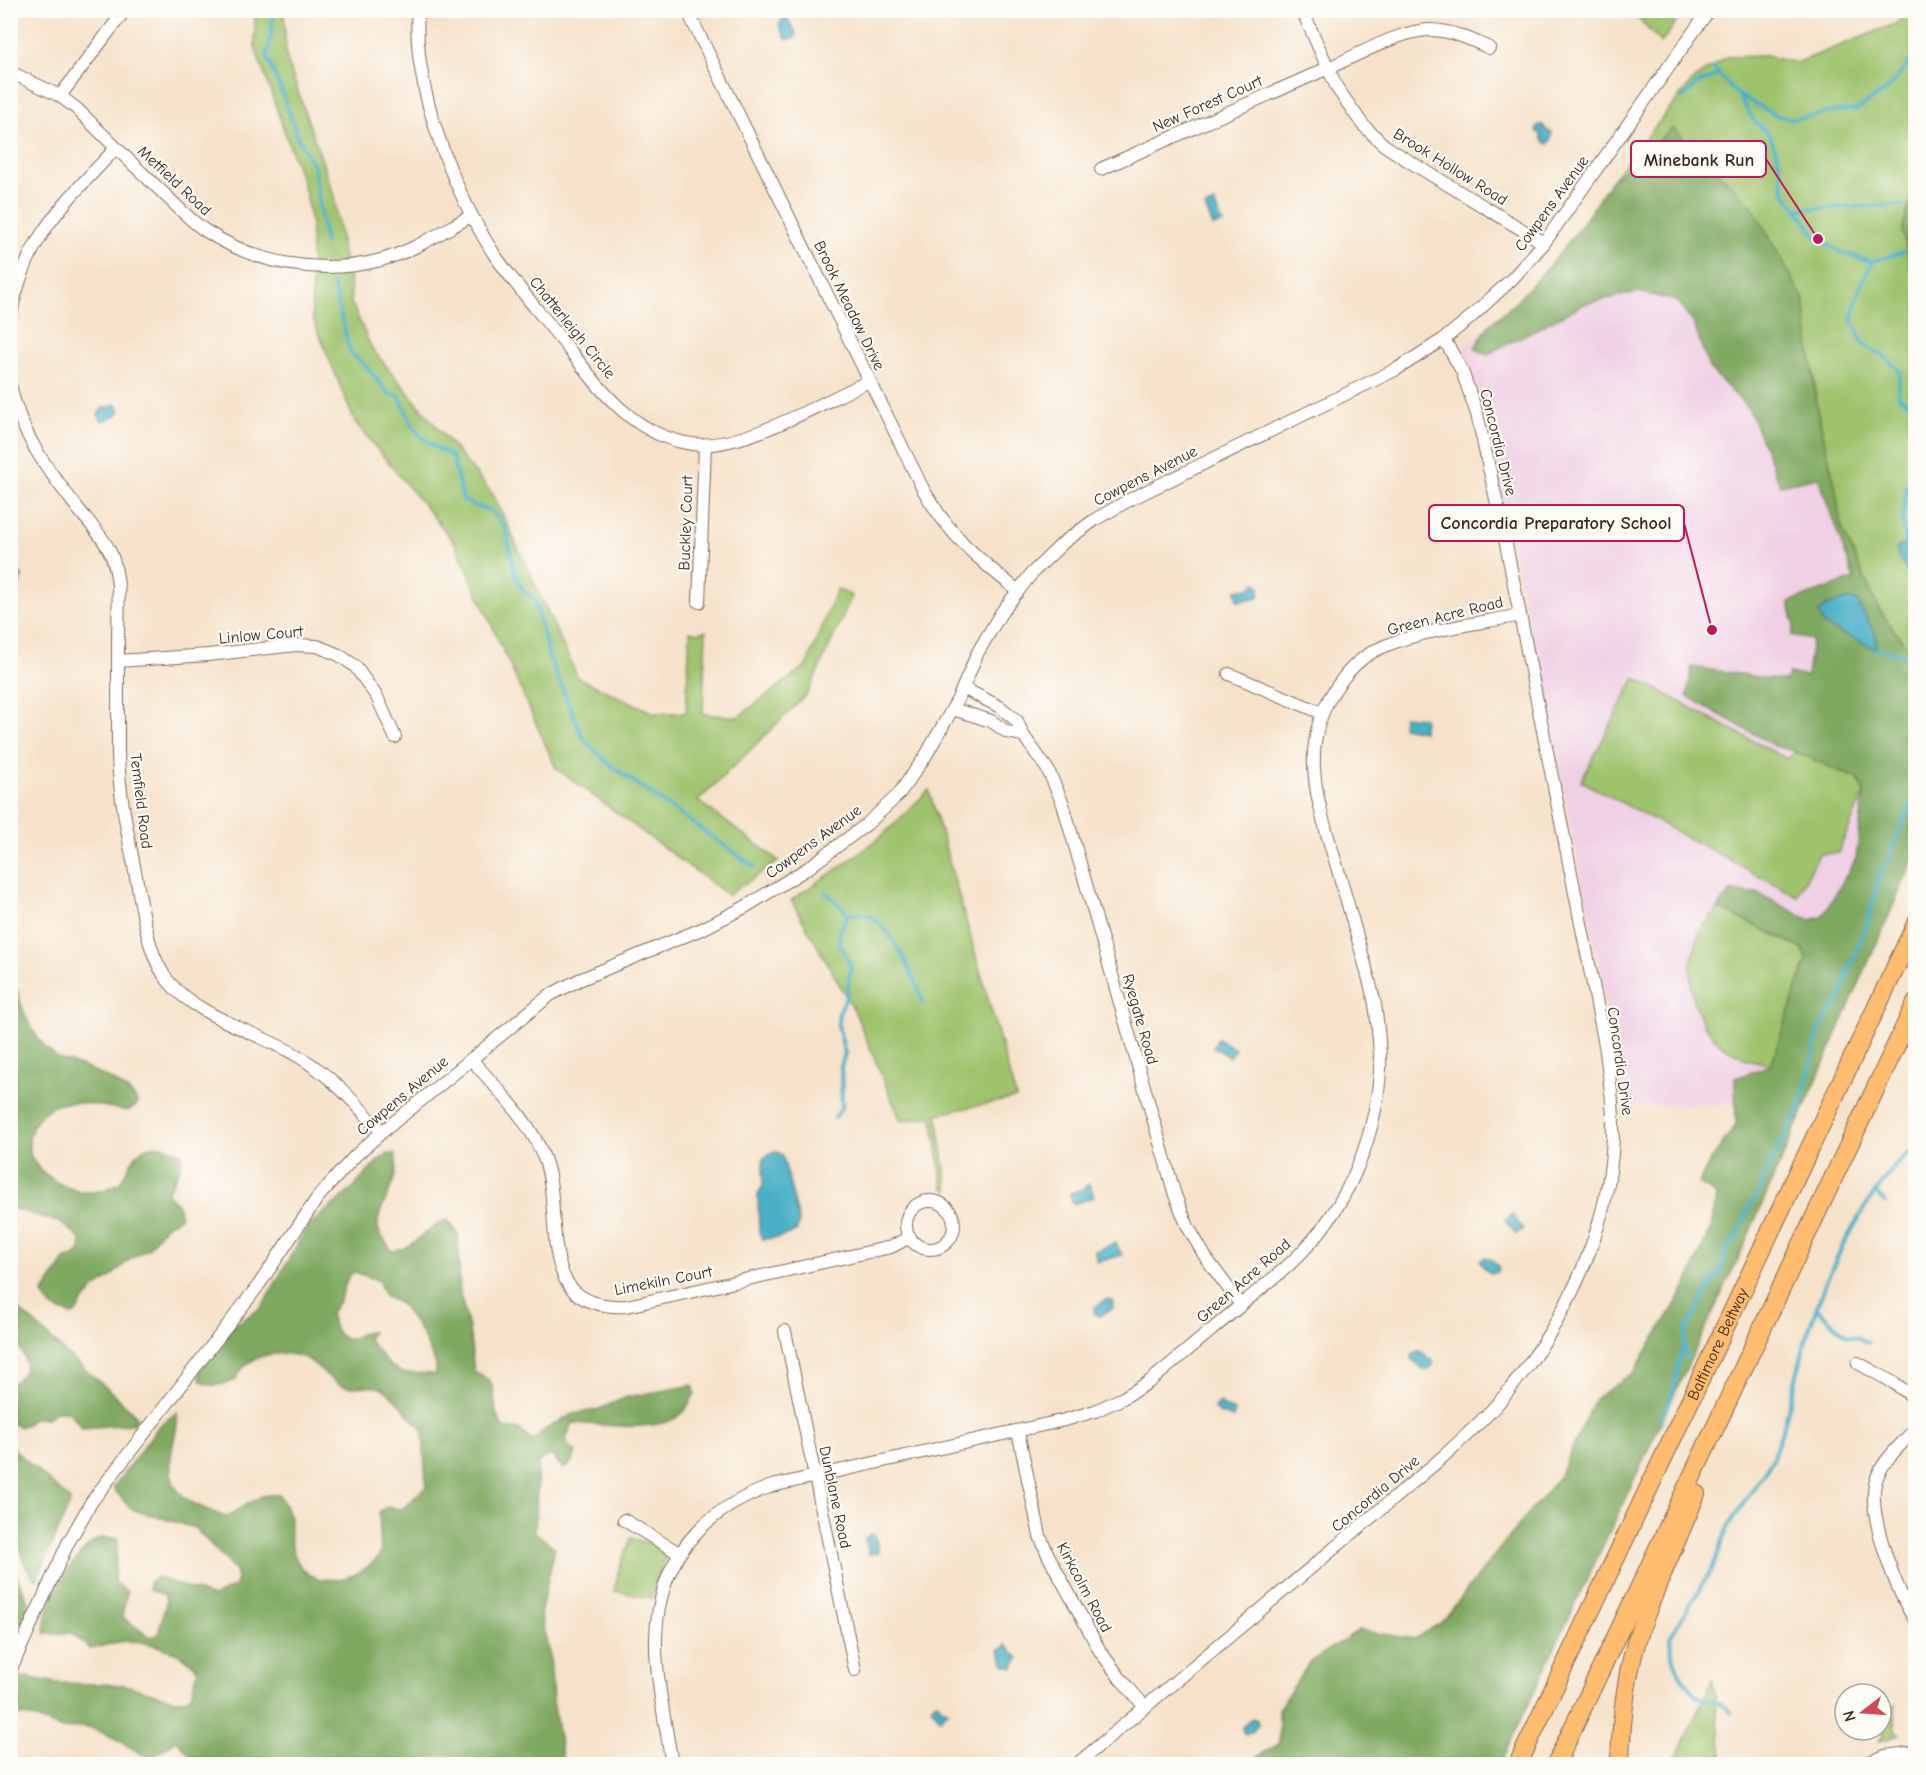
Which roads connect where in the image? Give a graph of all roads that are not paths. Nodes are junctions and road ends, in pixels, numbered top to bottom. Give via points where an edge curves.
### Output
1 (125, 10) edge
2 (418, 10) edge
3 (687, 10) edge
4 (1302, 10) edge
5 (1709, 10) edge
6 (1490, 48) dead end
7 (1327, 68) junction
8 (10, 72) edge
9 (60, 96) junction
10 (117, 148) junction
11 (1101, 169) dead end
12 (471, 216) junction
13 (1544, 243) junction
14 (10, 318) edge
15 (1444, 339) junction
16 (869, 381) junction
17 (10, 385) edge
18 (705, 446) junction
19 (1017, 590) junction
20 (699, 602) dead end
21 (1520, 615) junction
22 (118, 661) junction
23 (1229, 674) dead end
24 (963, 688) junction
25 (953, 709) junction
26 (1322, 713) junction
27 (1023, 735) junction
28 (395, 737) dead end
29 (1916, 924) edge
30 (1916, 1003) edge
31 (471, 1059) junction
32 (382, 1132) junction
33 (910, 1237) dead end
34 (1240, 1305) junction
35 (1766, 1321) junction
36 (785, 1331) dead end
37 (1858, 1363) dead end
38 (1916, 1399) edge
39 (1916, 1428) edge
40 (1018, 1432) junction
41 (815, 1476) junction
42 (624, 1520) dead end
43 (680, 1552) junction
44 (1916, 1621) edge
45 (855, 1670) dead end
46 (10, 1671) edge
47 (1145, 1707) junction
48 (1916, 1752) edge
49 (672, 1764) edge
50 (1077, 1764) edge
51 (1518, 1764) edge
52 (1556, 1764) edge
53 (1620, 1764) edge
54 (1864, 1764) edge

1 - 9 street
2 - 12 street, Chatterleigh Circle via 420,55 430,107 441,145
3 - 16 street, Brook Meadow Drive
4 - 7 street, Brook Hollow Road
5 - 13 street, Cowpens Avenue
6 - 7 street, New Forest Court via 1462,35 1427,30 1394,39
7 - 11 street, New Forest Court
7 - 13 street, Brook Hollow Road via 1347,104 1384,145
8 - 9 street, Metfield Road
9 - 10 street, Metfield Road
10 - 12 street, Metfield Road via 205,231 256,256 280,262 324,267 376,261 420,244
10 - 14 street via 62,206 32,250
12 - 18 street, Chatterleigh Circle via 495,255 610,401 648,430 675,441
13 - 15 street, Cowpens Avenue via 1512,279
15 - 19 street, Cowpens Avenue via 1397,369 1111,510 1064,542
15 - 21 street, Concordia Drive via 1462,371 1478,414
16 - 18 street, Chatterleigh Circle via 756,434
16 - 19 street, Brook Meadow Drive via 936,513 976,558
17 - 22 street, Temfield Road via 20,419 41,462 101,538 114,561
18 - 20 street, Buckley Court
19 - 24 street, Cowpens Avenue via 989,631
21 - 26 street, Green Acre Road via 1411,637 1373,651 1344,677
21 - 47 street, Concordia Drive via 1610,1080 1613,1137 1598,1226 1552,1328 1499,1401 1437,1462
22 - 28 street, Linlow Court via 317,646 355,666 376,697
22 - 32 street, Temfield Road via 121,788 147,934 156,959 182,995 321,1071
23 - 26 street
24 - 25 street, Cowpens Avenue
24 - 27 street, Ryegate Road via 1000,707 1017,721
25 - 27 street
25 - 31 street, Cowpens Avenue via 910,779 883,810 851,837 745,907 550,995
26 - 34 street, Green Acre Road via 1314,738 1313,774 1375,1004 1380,1070 1376,1106 1356,1173 1320,1231 1296,1258
27 - 34 street, Ryegate Road via 1048,770 1063,804 1175,1195 1206,1258
29 - 51 highway, Baltimore Beltway
30 - 35 highway, Baltimore Beltway
31 - 32 street, Cowpens Avenue
31 - 33 street, Limekiln Court via 538,1144 550,1181 557,1259 574,1291 590,1301 607,1307 627,1306 891,1247
32 - 46 street, Cowpens Avenue via 318,1197 258,1286 92,1501 68,1543
34 - 40 street, Green Acre Road via 1149,1382 1123,1398 1095,1412
35 - 52 highway, Baltimore Beltway
35 - 53 highway via 1640,1629 1625,1695
36 - 41 street, Dunblane Road
37 - 38 street
39 - 44 street via 1882,1468 1875,1484 1874,1506 1897,1585
40 - 41 street, Green Acre Road
40 - 47 street, Kirkcolm Road via 1048,1555 1100,1651
41 - 43 street, Green Acre Road via 749,1494 692,1535
41 - 45 street, Dunblane Road
42 - 43 street
43 - 49 street, Green Acre Road via 664,1587 656,1638
47 - 50 street, Concordia Drive
48 - 54 street via 1885,1756

